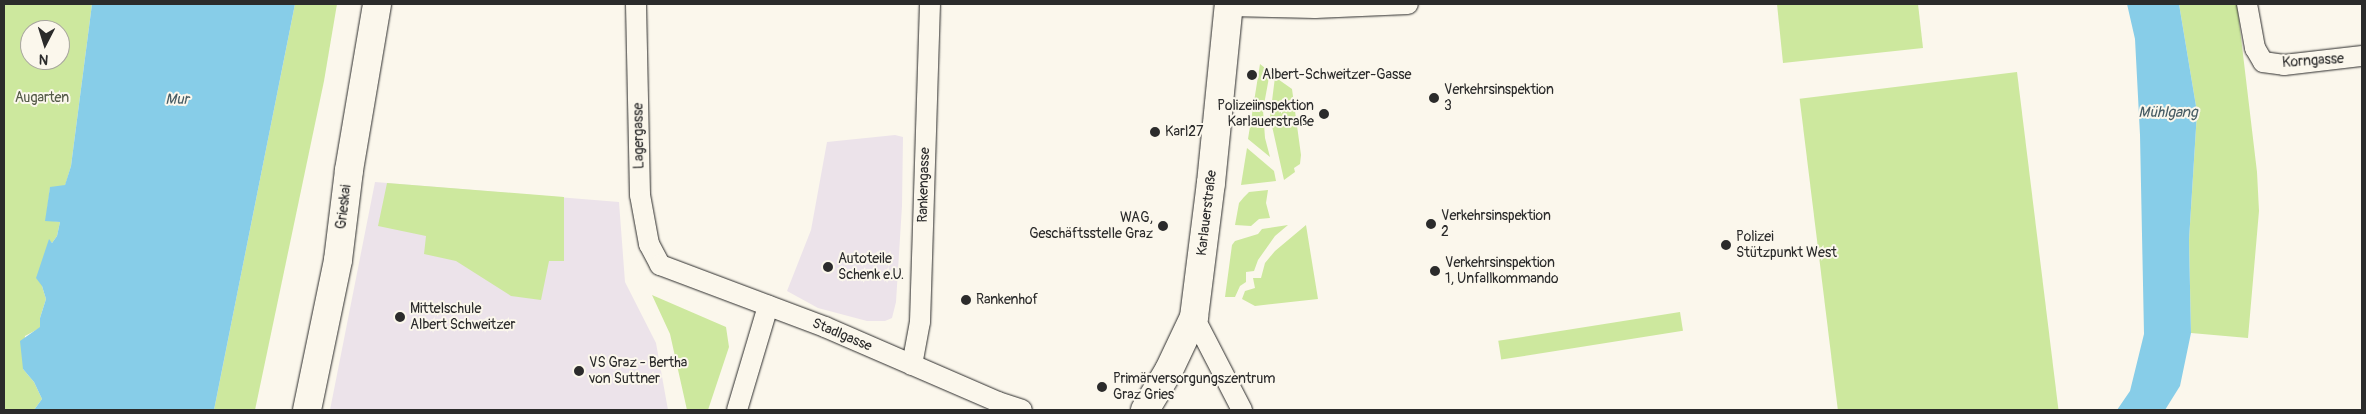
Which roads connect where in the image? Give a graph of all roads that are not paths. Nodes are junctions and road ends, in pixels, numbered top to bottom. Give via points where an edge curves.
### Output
1 (378, 4) edge
2 (636, 4) edge
3 (930, 4) edge
4 (1408, 4) edge
5 (2247, 4) edge
6 (1229, 5) edge
7 (2362, 56) edge
8 (660, 265) joint
9 (768, 306) junction
10 (1194, 317) junction
11 (912, 365) junction
12 (308, 410) edge
13 (737, 410) edge
14 (1022, 410) edge
15 (1145, 410) edge
16 (1242, 410) edge

1 - 12 main road, Grieskai via 349,170 338,260
2 - 8 street, Lagergasse via 640,195 649,244
3 - 11 street, Rankengasse via 920,322
4 - 6 street via 1315,8
5 - 7 street, Korngasse via 2255,48 2263,62 2284,65
6 - 10 main road, Karlauerstraße
8 - 9 street, Stadlgasse
9 - 11 street, Stadlgasse
9 - 13 street
10 - 15 main road, Karlauerstraße via 1169,370
10 - 16 street
11 - 14 street, Stadlgasse

